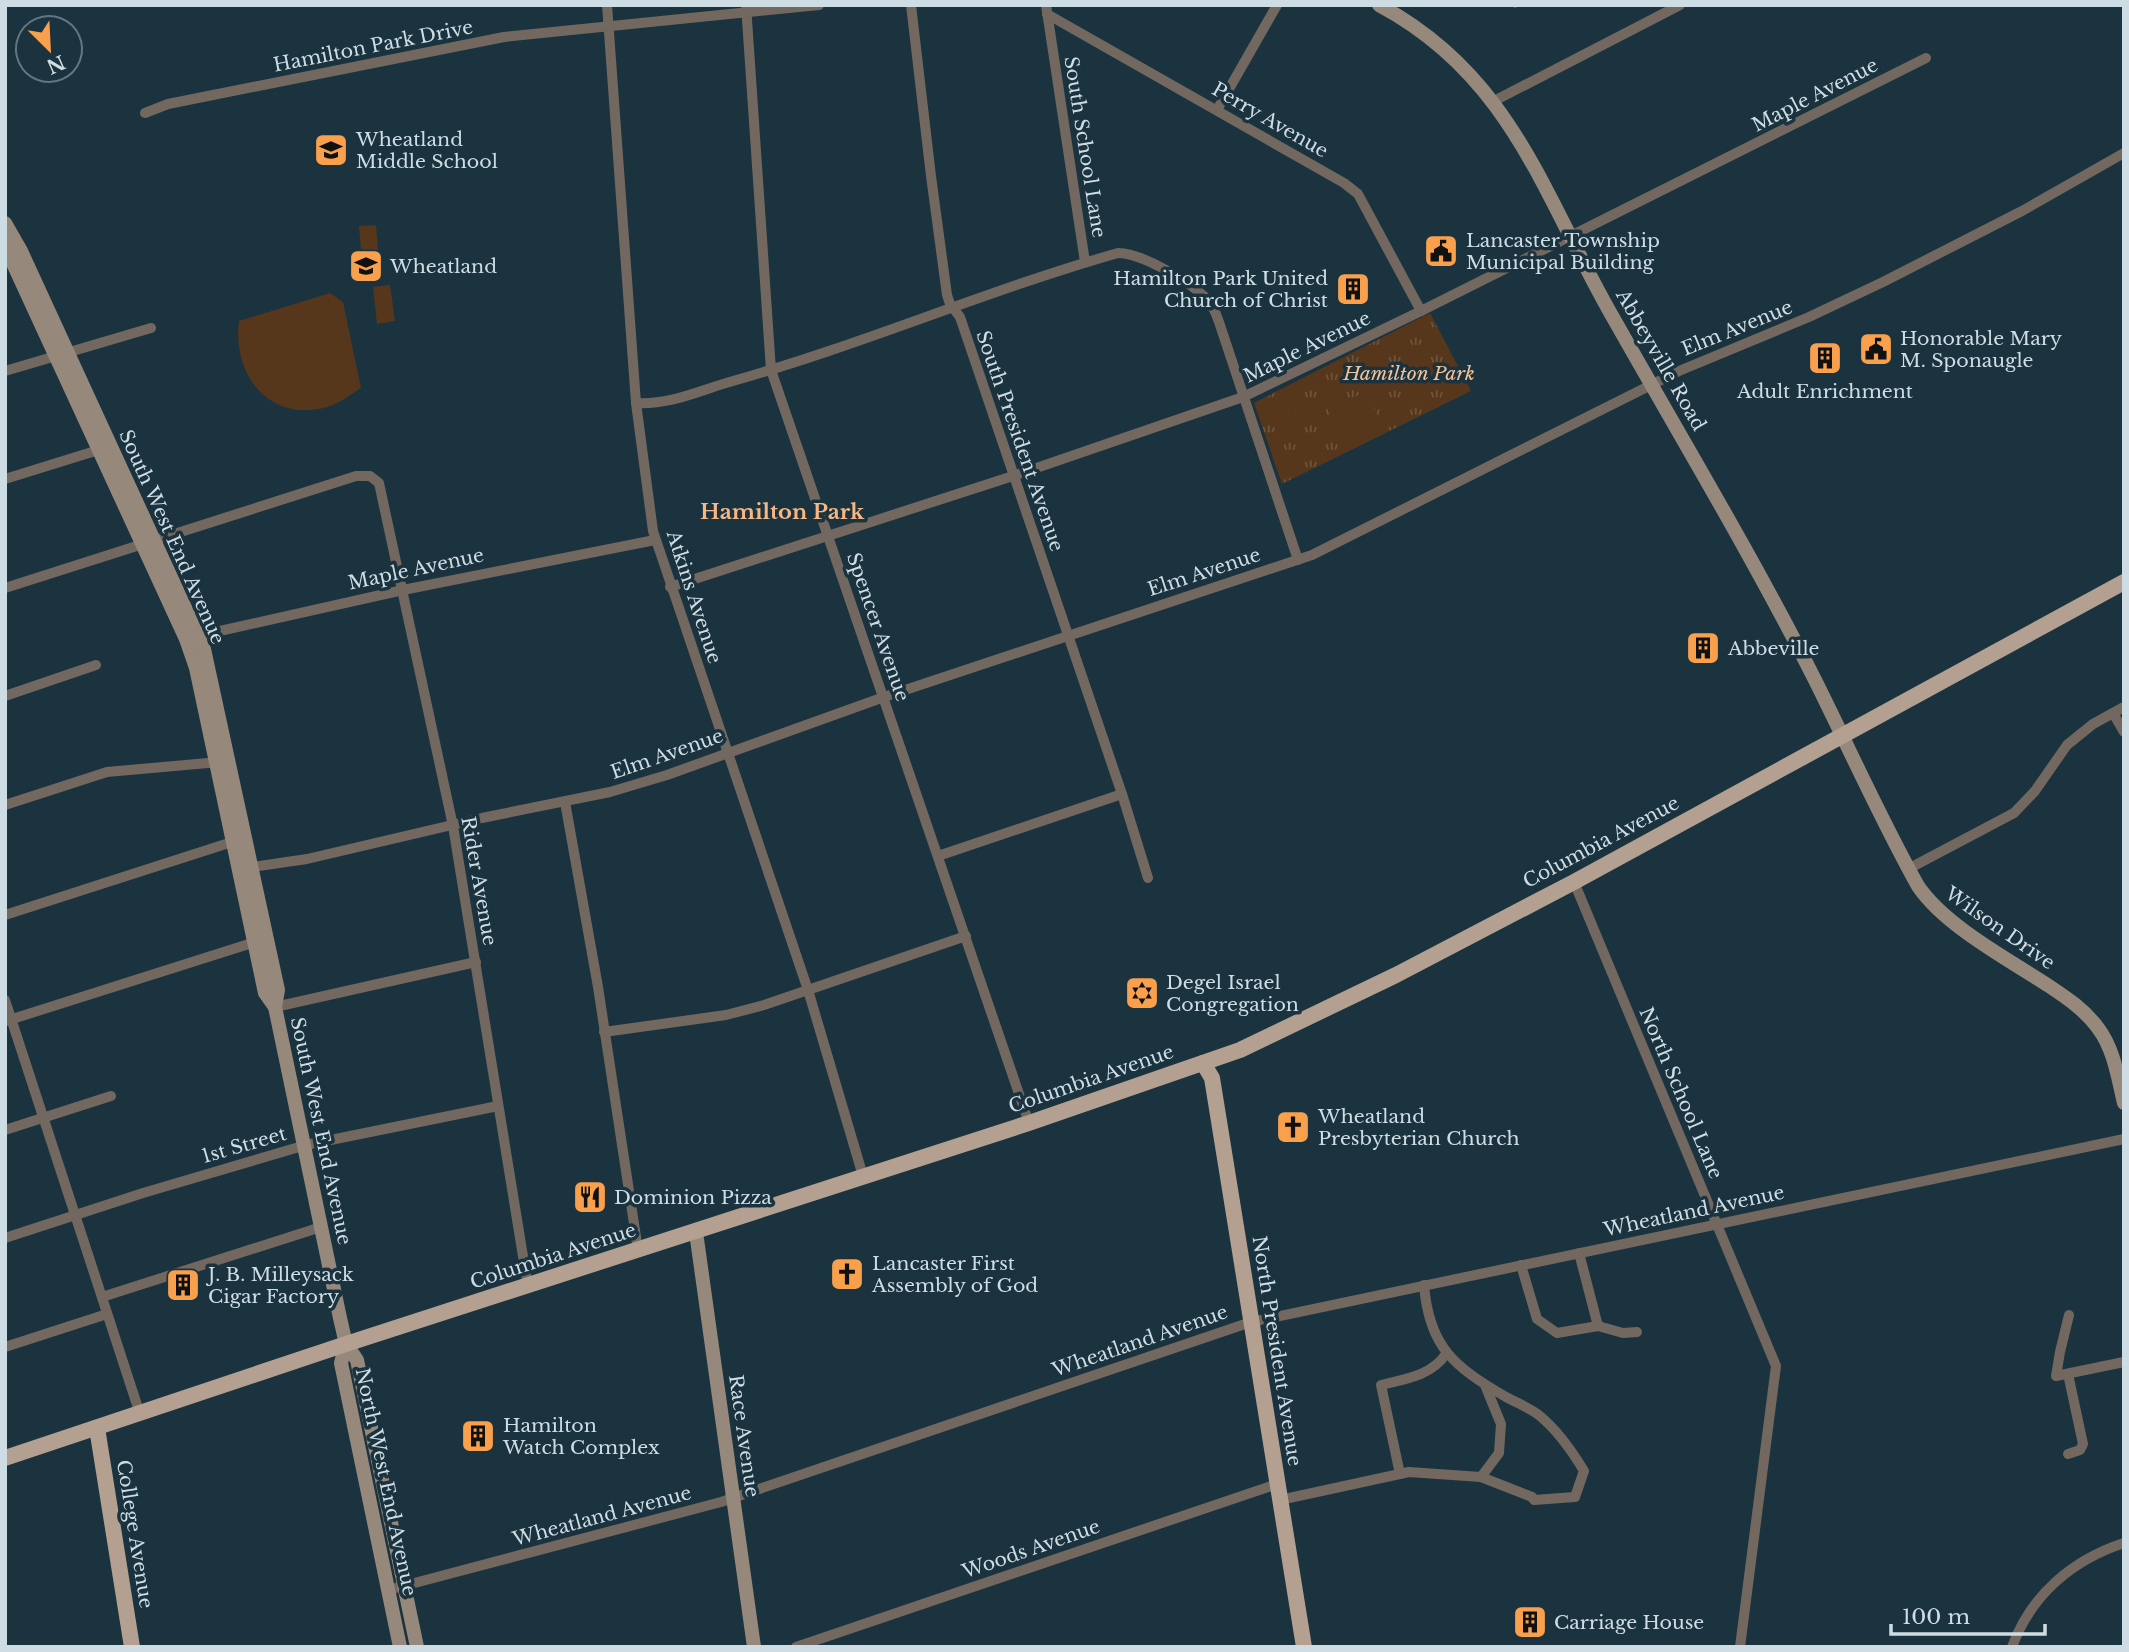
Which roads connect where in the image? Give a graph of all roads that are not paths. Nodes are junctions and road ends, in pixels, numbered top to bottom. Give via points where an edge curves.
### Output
1 (607, 5) edge
2 (819, 5) edge
3 (911, 5) edge
4 (1277, 5) edge
5 (1379, 5) edge
6 (1679, 5) edge
7 (746, 9) edge
8 (1047, 9) edge
9 (1395, 9) edge
10 (608, 27) junction
11 (1926, 58) dead end
12 (1494, 101) junction
13 (1217, 110) junction
14 (145, 113) dead end
15 (2124, 153) edge
16 (5, 223) edge
17 (1571, 237) junction
18 (10, 252) edge
19 (1085, 262) junction
20 (952, 307) junction
21 (1421, 311) junction
22 (152, 328) dead end
23 (61, 354) junction
24 (771, 370) junction
25 (5, 371) edge
26 (1651, 384) junction
27 (1243, 397) junction
28 (636, 403) junction
29 (104, 448) junction
30 (1013, 476) junction
31 (5, 479) edge
32 (828, 535) junction
33 (655, 540) junction
34 (148, 542) junction
35 (1298, 559) junction
36 (2124, 582) edge
37 (670, 587) junction
38 (5, 588) edge
39 (403, 590) junction
40 (1068, 635) junction
41 (192, 638) junction
42 (96, 665) dead end
43 (5, 696) edge
44 (884, 697) junction
45 (2124, 707) edge
46 (2113, 713) junction
47 (2124, 732) edge
48 (1842, 737) junction
49 (726, 752) junction
50 (222, 762) junction
51 (1122, 794) junction
52 (565, 802) junction
53 (5, 805) edge
54 (453, 826) junction
55 (232, 842) junction
56 (938, 856) junction
57 (245, 868) junction
58 (1908, 869) junction
59 (1148, 878) dead end
60 (1574, 882) junction
61 (5, 915) edge
62 (966, 936) junction
63 (260, 940) junction
64 (475, 962) junction
65 (807, 990) junction
66 (5, 1000) edge
67 (275, 1007) junction
68 (8, 1020) edge
69 (604, 1031) junction
70 (1203, 1063) junction
71 (111, 1096) dead end
72 (2124, 1103) edge
73 (498, 1106) junction
74 (43, 1117) junction
75 (1029, 1123) junction
76 (5, 1130) edge
77 (2124, 1139) edge
78 (306, 1145) junction
79 (863, 1177) junction
80 (75, 1215) junction
81 (1717, 1224) junction
82 (321, 1227) junction
83 (696, 1231) junction
84 (5, 1238) edge
85 (638, 1251) junction
86 (1580, 1253) junction
87 (1521, 1265) junction
88 (1424, 1285) junction
89 (528, 1287) junction
90 (102, 1297) junction
91 (107, 1314) junction
92 (2069, 1315) dead end
93 (1251, 1322) junction
94 (1598, 1326) junction
95 (1637, 1332) dead end
96 (346, 1344) junction
97 (5, 1347) edge
98 (1446, 1354) junction
99 (2124, 1362) edge
100 (2068, 1374) junction
101 (1484, 1382) junction
102 (140, 1414) junction
103 (97, 1428) junction
104 (2068, 1454) dead end
105 (5, 1458) edge
106 (1400, 1474) junction
107 (1481, 1476) junction
108 (1279, 1492) junction
109 (733, 1498) junction
110 (2124, 1544) edge
111 (404, 1586) junction
112 (388, 1590) junction
113 (132, 1647) edge
114 (400, 1647) edge
115 (417, 1647) edge
116 (754, 1647) edge
117 (796, 1647) edge
118 (1304, 1647) edge
119 (1740, 1647) edge
120 (2012, 1647) edge

1 - 10 street, Atkins Avenue
2 - 7 street, Hamilton Park Drive
3 - 20 street, South President Avenue
4 - 13 street
5 - 9 street, Abbeyville Road
6 - 12 street
7 - 10 street, Hamilton Park Drive
7 - 24 street, Spencer Avenue
8 - 13 street, Perry Avenue
8 - 19 street, South School Lane
9 - 12 street, Abbeyville Road via 1451,55
10 - 14 street, Hamilton Park Drive via 503,37 168,104
10 - 28 street, Atkins Avenue
11 - 17 street, Maple Avenue
12 - 17 street, Abbeyville Road
13 - 21 street, Perry Avenue via 1358,194
15 - 26 street, Elm Avenue via 1883,282
16 - 18 street, South West End Avenue
17 - 21 street, Maple Avenue
17 - 26 street, Abbeyville Road
18 - 23 street, South West End Avenue
19 - 20 street
19 - 27 street, South School Lane via 1118,253 1135,255 1207,299
20 - 24 street
20 - 30 street, South President Avenue via 960,317
21 - 27 street, Maple Avenue
22 - 23 street
23 - 25 street
23 - 29 street, South West End Avenue
24 - 28 street via 669,402
24 - 32 street, Spencer Avenue
26 - 35 street, Elm Avenue
26 - 48 street, Abbeyville Road via 1727,513
27 - 30 street, Maple Avenue
27 - 35 street, South School Lane
28 - 33 street, Atkins Avenue
29 - 31 street
29 - 34 street, South West End Avenue
30 - 32 street, Maple Avenue
30 - 40 street, South President Avenue
32 - 37 street, Maple Avenue
32 - 44 street, Spencer Avenue
33 - 37 street, Atkins Avenue
33 - 39 street, Maple Avenue
34 - 38 street
34 - 39 street, Rider Avenue via 356,476 370,477 379,484
34 - 41 street, South West End Avenue
35 - 40 street, Elm Avenue
36 - 48 main road, Columbia Avenue
37 - 49 street, Atkins Avenue
39 - 41 street, Maple Avenue
39 - 54 street, Rider Avenue
40 - 44 street, Elm Avenue
40 - 51 street, South President Avenue
41 - 50 street, South West End Avenue via 208,664
42 - 43 street
44 - 49 street, Elm Avenue
44 - 56 street, Spencer Avenue
45 - 46 street
46 - 47 street
46 - 58 street via 2067,745 2014,813
48 - 58 street, Wilson Drive
48 - 60 main road, Columbia Avenue
49 - 52 street, Elm Avenue via 667,775
49 - 65 street, Atkins Avenue
50 - 53 street via 107,772
50 - 55 street, South West End Avenue
50 - 57 street, South West End Avenue
51 - 56 street
51 - 59 street, South President Avenue
52 - 54 street, Elm Avenue
52 - 69 street
54 - 57 street, Elm Avenue
54 - 64 street, Rider Avenue
55 - 57 street, South West End Avenue
55 - 61 street
56 - 62 street, Spencer Avenue
57 - 63 street, South West End Avenue
58 - 72 street, Wilson Drive via 1938,910 2086,1014 2108,1047
60 - 70 main road, Columbia Avenue via 1338,1004
60 - 81 street, North School Lane
62 - 65 street
62 - 75 street, Spencer Avenue
63 - 67 street, South West End Avenue via 265,993
63 - 68 street
64 - 67 street
64 - 73 street, Rider Avenue
65 - 69 street via 726,1015
65 - 79 street, Atkins Avenue
66 - 68 street
67 - 78 street, South West End Avenue
68 - 74 street
69 - 85 street
70 - 75 main road, Columbia Avenue
70 - 93 main road, North President Avenue via 1212,1078
71 - 74 street
73 - 78 street, 1st Street
73 - 89 street, Rider Avenue
74 - 76 street
74 - 80 street
75 - 79 main road, Columbia Avenue
77 - 81 street, Wheatland Avenue
78 - 80 street, 1st Street
78 - 82 street, South West End Avenue
79 - 83 main road, Columbia Avenue
80 - 84 street, 1st Street
80 - 90 street
81 - 86 street, Wheatland Avenue
81 - 119 street, North School Lane via 1776,1366
82 - 90 street
82 - 96 street, South West End Avenue
83 - 85 main road, Columbia Avenue
83 - 109 street, Race Avenue
85 - 89 main road, Columbia Avenue
86 - 87 street, Wheatland Avenue
86 - 94 street
87 - 88 street, Wheatland Avenue
87 - 94 street via 1537,1319 1556,1333
88 - 93 street, Wheatland Avenue
88 - 98 street via 1430,1324
89 - 96 main road, Columbia Avenue
90 - 91 street
91 - 97 street
91 - 102 street
92 - 100 street via 2056,1376
93 - 108 main road, North President Avenue
93 - 109 street, Wheatland Avenue
94 - 95 street via 1623,1334
96 - 102 main road, Columbia Avenue
96 - 111 street, North West End Avenue via 357,1360
96 - 112 street, North West End Avenue via 341,1363
98 - 101 street
98 - 106 street via 1438,1366 1418,1376 1381,1385
99 - 100 street
100 - 104 street via 2083,1444
101 - 107 street via 1501,1424 1499,1453
101 - 107 street, Woods Avenue via 1539,1416 1569,1446 1584,1471 1575,1497 1534,1500
102 - 103 main road, Columbia Avenue
103 - 105 main road, Columbia Avenue
103 - 113 main road, College Avenue
106 - 107 street, Woods Avenue
106 - 108 street, Woods Avenue
108 - 117 street, Woods Avenue
108 - 118 main road, North President Avenue
109 - 111 street, Wheatland Avenue
109 - 116 street, Race Avenue
110 - 120 street via 2082,1562 2050,1586 2025,1619
111 - 112 street, Wheatland Avenue
111 - 115 street, North West End Avenue
112 - 114 street, North West End Avenue

